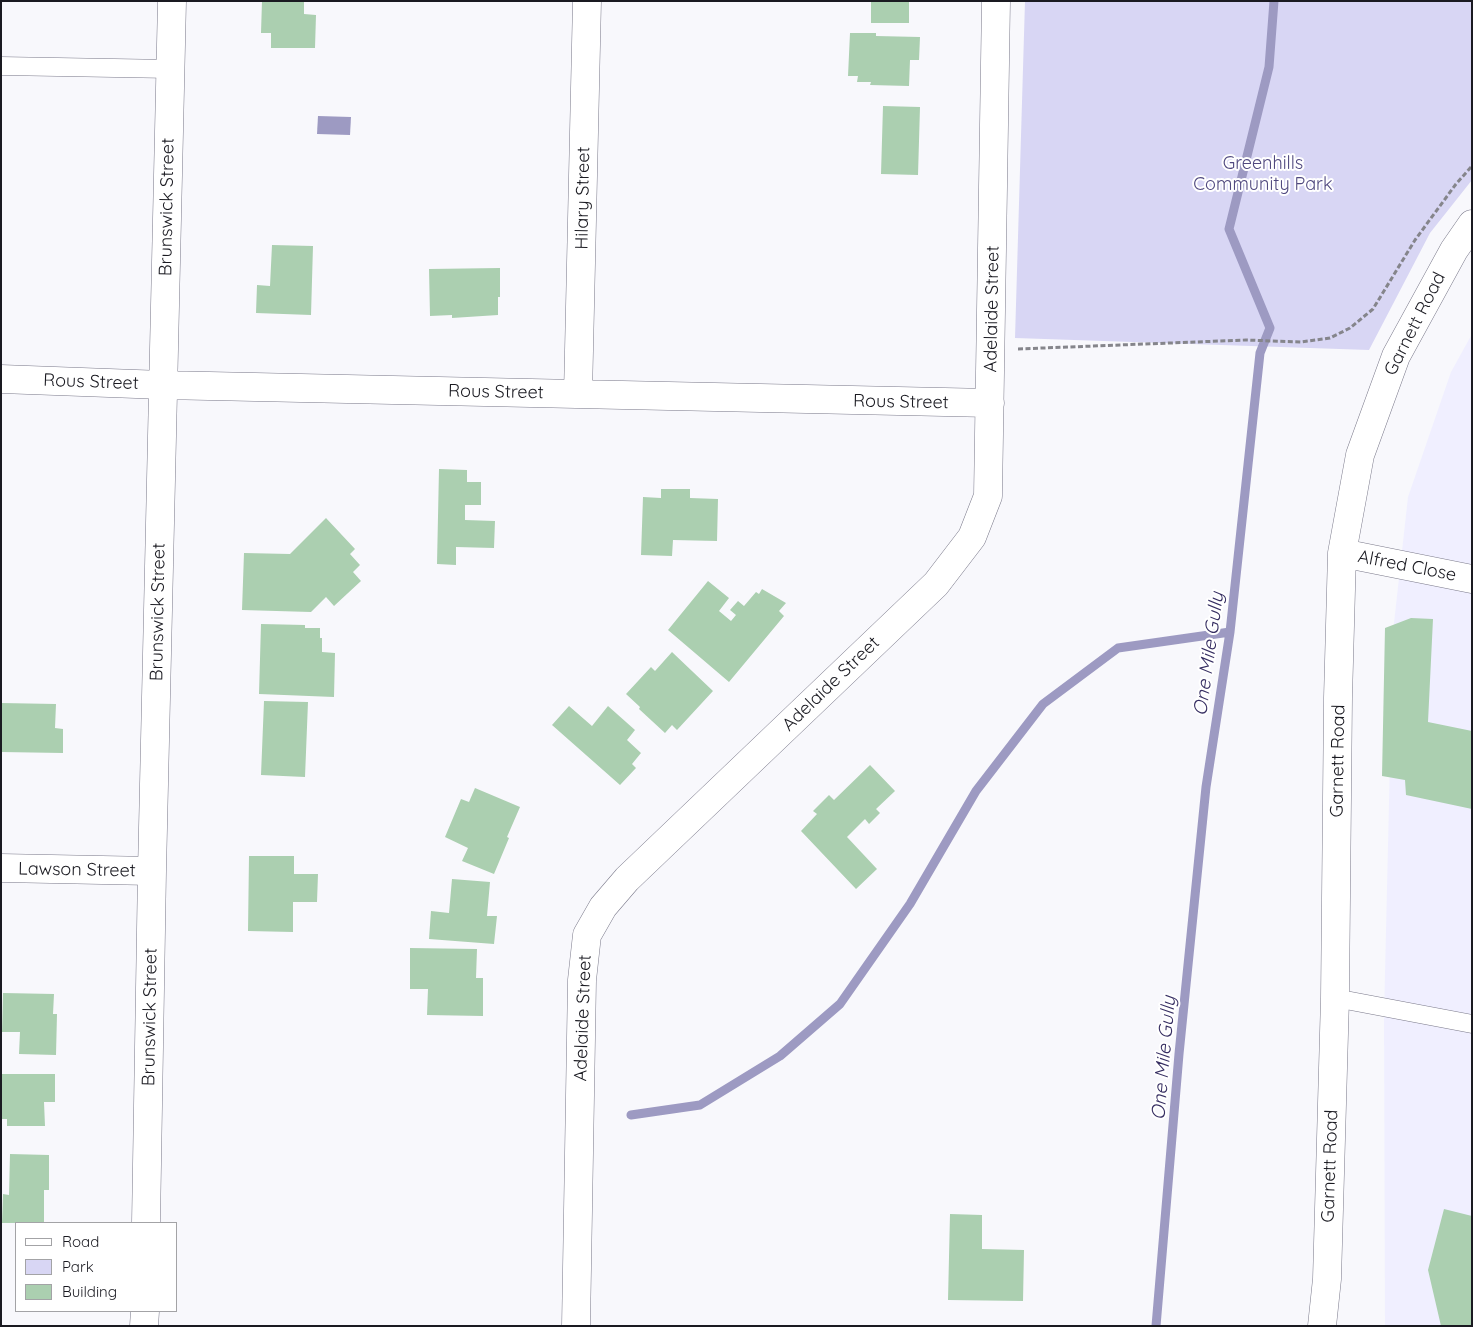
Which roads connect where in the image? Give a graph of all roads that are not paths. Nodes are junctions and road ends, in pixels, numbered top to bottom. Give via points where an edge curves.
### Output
1 (172, 1) edge
2 (587, 1) edge
3 (996, 1) edge
4 (1, 66) edge
5 (171, 69) junction
6 (1472, 224) edge
7 (1, 378) edge
8 (163, 385) junction
9 (578, 394) junction
10 (990, 403) junction
11 (1342, 553) junction
12 (1472, 579) edge
13 (1, 868) edge
14 (152, 871) junction
15 (1335, 998) junction
16 (1472, 1024) edge
17 (146, 1222) edge
18 (145, 1312) edge
19 (144, 1326) edge
20 (576, 1326) edge
21 (1322, 1326) edge

1 - 5 street, Brunswick Street
2 - 9 street, Hilary Street
3 - 10 street, Adelaide Street
4 - 5 lane
5 - 8 street, Brunswick Street
6 - 11 street, Garnett Road via 1454,250 1396,356 1360,455
7 - 8 street, Rous Street
8 - 9 street, Rous Street
8 - 14 street, Brunswick Street
9 - 10 street, Rous Street
10 - 20 street, Adelaide Street via 988,496 972,538 936,584 626,879 603,907 587,935 582,980
11 - 12 street, Alfred Close
11 - 15 street, Garnett Road
13 - 14 street, Lawson Street
14 - 17 street, Brunswick Street
15 - 16 lane
15 - 21 street, Garnett Road via 1327,1279
18 - 19 street

